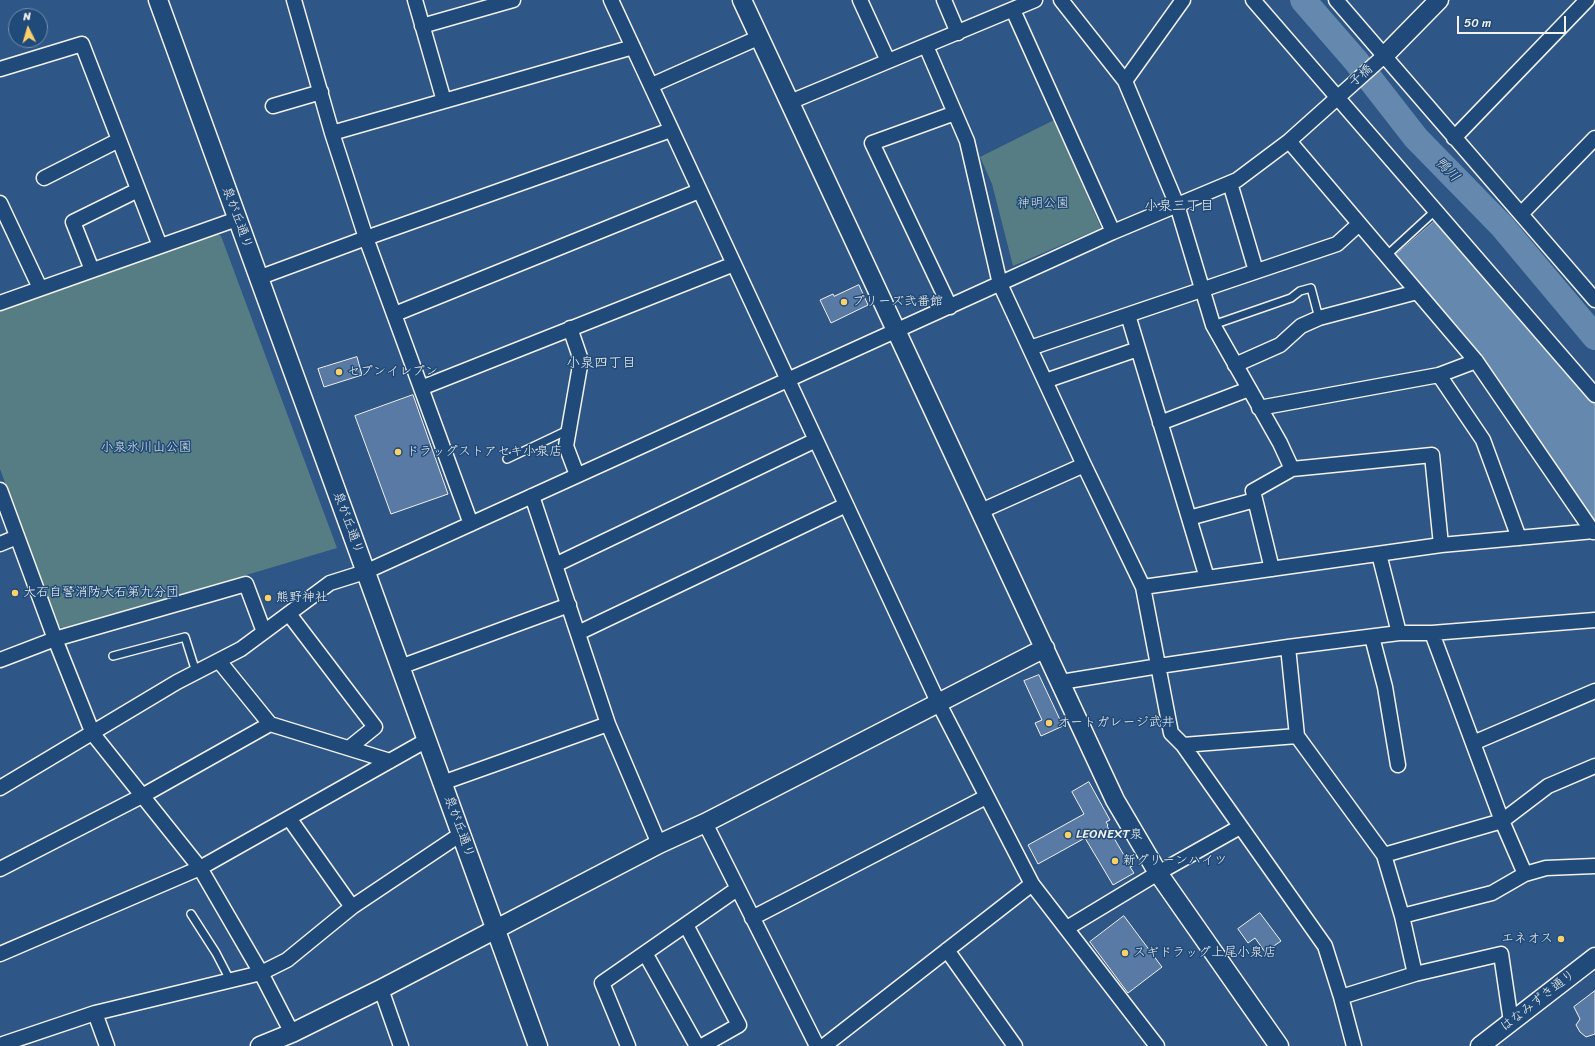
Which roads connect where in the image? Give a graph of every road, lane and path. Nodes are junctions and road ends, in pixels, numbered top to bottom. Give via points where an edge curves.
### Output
1 (158, 0) edge
2 (294, 0) edge
3 (415, 0) edge
4 (513, 0) edge
5 (611, 0) edge
6 (742, 0) edge
7 (860, 0) edge
8 (944, 0) edge
9 (1035, 0) edge
10 (1061, 0) edge
11 (1183, 0) edge
12 (1253, 0) edge
13 (1336, 0) edge
14 (1439, 0) edge
15 (1588, 0) edge
16 (1013, 10) junction
17 (422, 26) junction
18 (958, 33) junction
19 (760, 37) junction
20 (926, 46) junction
21 (633, 47) junction
22 (1384, 56) junction
23 (888, 61) junction
24 (0, 69) edge
25 (1125, 81) junction
26 (652, 85) junction
27 (321, 92) junction
28 (1338, 96) junction
29 (444, 101) junction
30 (790, 102) junction
31 (273, 106) dead end
32 (955, 113) junction
33 (671, 130) junction
34 (332, 133) junction
35 (1454, 138) junction
36 (1595, 138) edge
37 (119, 140) junction
38 (1289, 141) junction
39 (44, 178) dead end
40 (1230, 183) junction
41 (138, 190) junction
42 (699, 191) junction
43 (0, 203) edge
44 (1177, 205) junction
45 (1436, 210) junction
46 (1521, 214) junction
47 (237, 219) junction
48 (1359, 224) junction
49 (1113, 232) junction
50 (366, 238) junction
51 (160, 246) junction
52 (1386, 256) junction
53 (734, 264) junction
54 (92, 270) junction
55 (1256, 271) junction
56 (258, 278) junction
57 (1000, 284) junction
58 (40, 288) junction
59 (1202, 290) junction
60 (1592, 291) edge
61 (1417, 292) junction
62 (0, 302) edge
63 (950, 307) junction
64 (395, 314) junction
65 (1128, 315) junction
66 (1319, 318) junction
67 (1212, 325) junction
68 (570, 328) junction
69 (897, 330) junction
70 (1030, 348) junction
71 (1138, 349) junction
72 (1476, 361) junction
73 (1235, 365) junction
74 (1439, 375) junction
75 (787, 380) junction
76 (1045, 381) junction
77 (421, 388) junction
78 (1248, 388) junction
79 (1595, 395) edge
80 (1260, 408) junction
81 (1160, 423) junction
82 (569, 430) junction
83 (816, 440) junction
84 (507, 459) dead end
85 (1084, 465) junction
86 (1292, 469) junction
87 (577, 475) junction
88 (0, 490) edge
89 (532, 496) junction
90 (1255, 500) junction
91 (846, 505) junction
92 (981, 511) junction
93 (1189, 518) junction
94 (471, 524) junction
95 (1594, 532) edge
96 (17, 537) junction
97 (1519, 538) junction
98 (0, 544) edge
99 (1441, 545) junction
100 (1379, 554) junction
101 (556, 565) junction
102 (1272, 569) junction
103 (366, 572) junction
104 (1207, 578) junction
105 (1143, 587) junction
106 (569, 605) junction
107 (289, 614) junction
108 (1595, 620) edge
109 (264, 632) junction
110 (1399, 633) junction
111 (1432, 633) junction
112 (578, 634) junction
113 (1372, 637) junction
114 (55, 639) junction
115 (1288, 647) junction
116 (1045, 648) junction
117 (113, 656) dead end
118 (0, 660) edge
119 (219, 661) junction
120 (1158, 666) junction
121 (400, 667) junction
122 (196, 672) junction
123 (1061, 682) junction
124 (1595, 691) edge
125 (938, 702) junction
126 (270, 724) junction
127 (608, 724) junction
128 (93, 734) junction
129 (1297, 736) junction
130 (427, 740) junction
131 (1473, 743) junction
132 (1183, 745) junction
133 (350, 748) junction
134 (390, 761) junction
135 (1398, 765) dead end
136 (1595, 766) edge
137 (442, 783) junction
138 (0, 788) edge
139 (142, 796) junction
140 (986, 797) junction
141 (289, 818) junction
142 (1502, 821) junction
143 (705, 823) junction
144 (1240, 827) junction
145 (461, 834) junction
146 (659, 844) junction
147 (1384, 855) junction
148 (1595, 866) edge
149 (200, 868) junction
150 (0, 869) edge
151 (1158, 873) junction
152 (1525, 874) junction
153 (1032, 884) junction
154 (737, 889) junction
155 (352, 907) junction
156 (190, 914) dead end
157 (1402, 916) junction
158 (752, 918) junction
159 (686, 925) junction
160 (1067, 928) junction
161 (496, 930) junction
162 (947, 950) junction
163 (645, 953) junction
164 (0, 954) edge
165 (1595, 957) edge
166 (261, 973) junction
167 (1415, 974) junction
168 (230, 980) junction
169 (380, 989) junction
170 (1341, 997) junction
171 (95, 1013) junction
172 (1511, 1022) junction
173 (292, 1033) junction
174 (2, 1042) edge
175 (107, 1046) edge
176 (260, 1046) edge
177 (401, 1046) edge
178 (538, 1046) edge
179 (628, 1046) edge
180 (697, 1046) edge
181 (702, 1046) edge
182 (817, 1046) edge
183 (824, 1046) edge
184 (1015, 1046) edge
185 (1157, 1046) edge
186 (1278, 1046) edge
187 (1354, 1046) edge
188 (1480, 1046) edge

1 - 47 street, 泉が丘通り
2 - 27 street
3 - 17 street
4 - 17 street
5 - 21 street
6 - 19 street
7 - 23 street
8 - 18 street
9 - 16 street
10 - 25 street
11 - 25 street
12 - 28 street
13 - 22 street
14 - 22 street
15 - 35 street
16 - 18 street
16 - 49 street
17 - 29 street
18 - 20 street
19 - 26 street
19 - 30 street
20 - 23 street
20 - 32 street
21 - 26 street
21 - 29 street
22 - 28 street, 子橋
22 - 35 street
23 - 30 street
24 - 37 street via 82,44
25 - 44 street
26 - 33 street
27 - 31 street
27 - 34 street
28 - 38 street, 子橋
28 - 45 street
29 - 34 street
30 - 69 street
32 - 57 street via 967,141
32 - 63 street via 872,142
33 - 42 street
33 - 50 street
34 - 50 street
35 - 46 street
36 - 46 street
37 - 39 street
37 - 41 street
38 - 40 street, 子橋
38 - 48 street
40 - 44 street, 子橋
40 - 55 street
41 - 51 street
41 - 54 street via 72,222
42 - 53 street
42 - 64 street
43 - 58 street
44 - 49 street, 子橋
44 - 59 street
45 - 52 lane
45 - 79 street
46 - 60 street
47 - 51 street
47 - 56 street, 泉が丘通り
48 - 52 street
48 - 55 street via 1337,244
49 - 57 street, 子橋
50 - 56 street
50 - 64 street
51 - 54 street
52 - 61 street
53 - 68 street
53 - 75 street
54 - 58 street
55 - 59 street
56 - 103 street, 泉が丘通り
57 - 63 street, 子橋
57 - 70 street
58 - 62 street
59 - 65 street
59 - 67 street
61 - 66 street
61 - 72 street
63 - 69 street, 子橋
64 - 77 street
65 - 70 street
65 - 71 street
66 - 67 lane via 1310,288 1300,291 1291,298
66 - 73 street via 1301,326 1280,345
67 - 73 street
68 - 77 street
68 - 82 street via 581,360
69 - 75 street, 子橋
69 - 92 street
70 - 76 street
71 - 76 street
71 - 81 street
72 - 74 street
72 - 95 street
73 - 78 street
74 - 80 street
74 - 97 street via 1483,440
75 - 83 street
75 - 87 street, 子橋
76 - 85 street
77 - 94 street
78 - 80 street
78 - 81 street
80 - 86 street
81 - 93 street
82 - 84 lane
82 - 87 street via 566,446
83 - 91 street
83 - 101 street
85 - 92 street
85 - 105 street
86 - 90 street via 1253,491
86 - 99 street via 1432,455
87 - 89 street, 子橋
88 - 96 street
89 - 94 street, 子橋
89 - 101 street
90 - 93 street
90 - 102 street
91 - 112 street
91 - 125 street
92 - 116 street
93 - 104 street
94 - 103 street, 子橋
95 - 97 street
96 - 98 street
96 - 114 street
97 - 99 street
99 - 100 street
100 - 102 street
100 - 110 street
101 - 106 street
102 - 104 street
103 - 107 street, 子橋 via 330,583
103 - 121 street, 泉が丘通り
104 - 105 street
105 - 120 street
106 - 112 street
106 - 121 street
107 - 109 street, 子橋
107 - 133 street via 375,727
108 - 111 street
109 - 114 street via 246,584
109 - 119 street, 子橋 via 242,649
110 - 111 street
110 - 113 street
111 - 131 street
112 - 127 street
113 - 115 street
113 - 135 street via 1385,687
114 - 118 street
114 - 128 street
115 - 120 street
115 - 129 street
116 - 123 street
116 - 125 street
117 - 122 lane via 185,637
119 - 122 street, 子橋
119 - 126 street
120 - 123 street
120 - 132 street via 1171,733
121 - 130 street, 泉が丘通り
122 - 128 street, 子橋
123 - 151 street via 1115,800
124 - 131 street
125 - 140 street
125 - 143 street
126 - 133 street
126 - 139 street
127 - 137 street
127 - 146 street
128 - 138 street, 子橋
128 - 139 street
129 - 132 street
129 - 147 street
130 - 134 street
130 - 137 street, 泉が丘通り
131 - 142 street
132 - 144 street
133 - 134 street
134 - 141 street
136 - 142 street via 1548,786
137 - 145 street, 泉が丘通り
139 - 149 street
139 - 150 street
140 - 153 street
140 - 158 street
141 - 149 street
141 - 155 street
142 - 147 street
142 - 152 street
143 - 146 street
143 - 154 street
144 - 151 street
144 - 170 street via 1325,946
145 - 155 street
145 - 161 street, 泉が丘通り
146 - 161 street
147 - 157 street
148 - 152 street via 1546,868
149 - 164 street
149 - 166 street
151 - 160 street
151 - 186 street
152 - 157 street via 1492,893
153 - 160 street
153 - 162 street
154 - 158 street
154 - 159 street
155 - 166 street via 287,960
156 - 168 lane via 216,953
157 - 167 street
158 - 182 street
159 - 163 street
159 - 181 street via 739,1025
160 - 185 street
161 - 169 street
161 - 178 street, 泉が丘通り
162 - 183 street
162 - 184 street
163 - 179 street via 602,983
163 - 180 street
165 - 172 street, はなみずき通り
166 - 168 street
166 - 173 street
167 - 170 street
167 - 172 street via 1501,954
168 - 171 street
169 - 173 street
169 - 177 street
170 - 187 street
171 - 174 street
171 - 175 street
172 - 188 street, はなみずき通り
173 - 176 street

